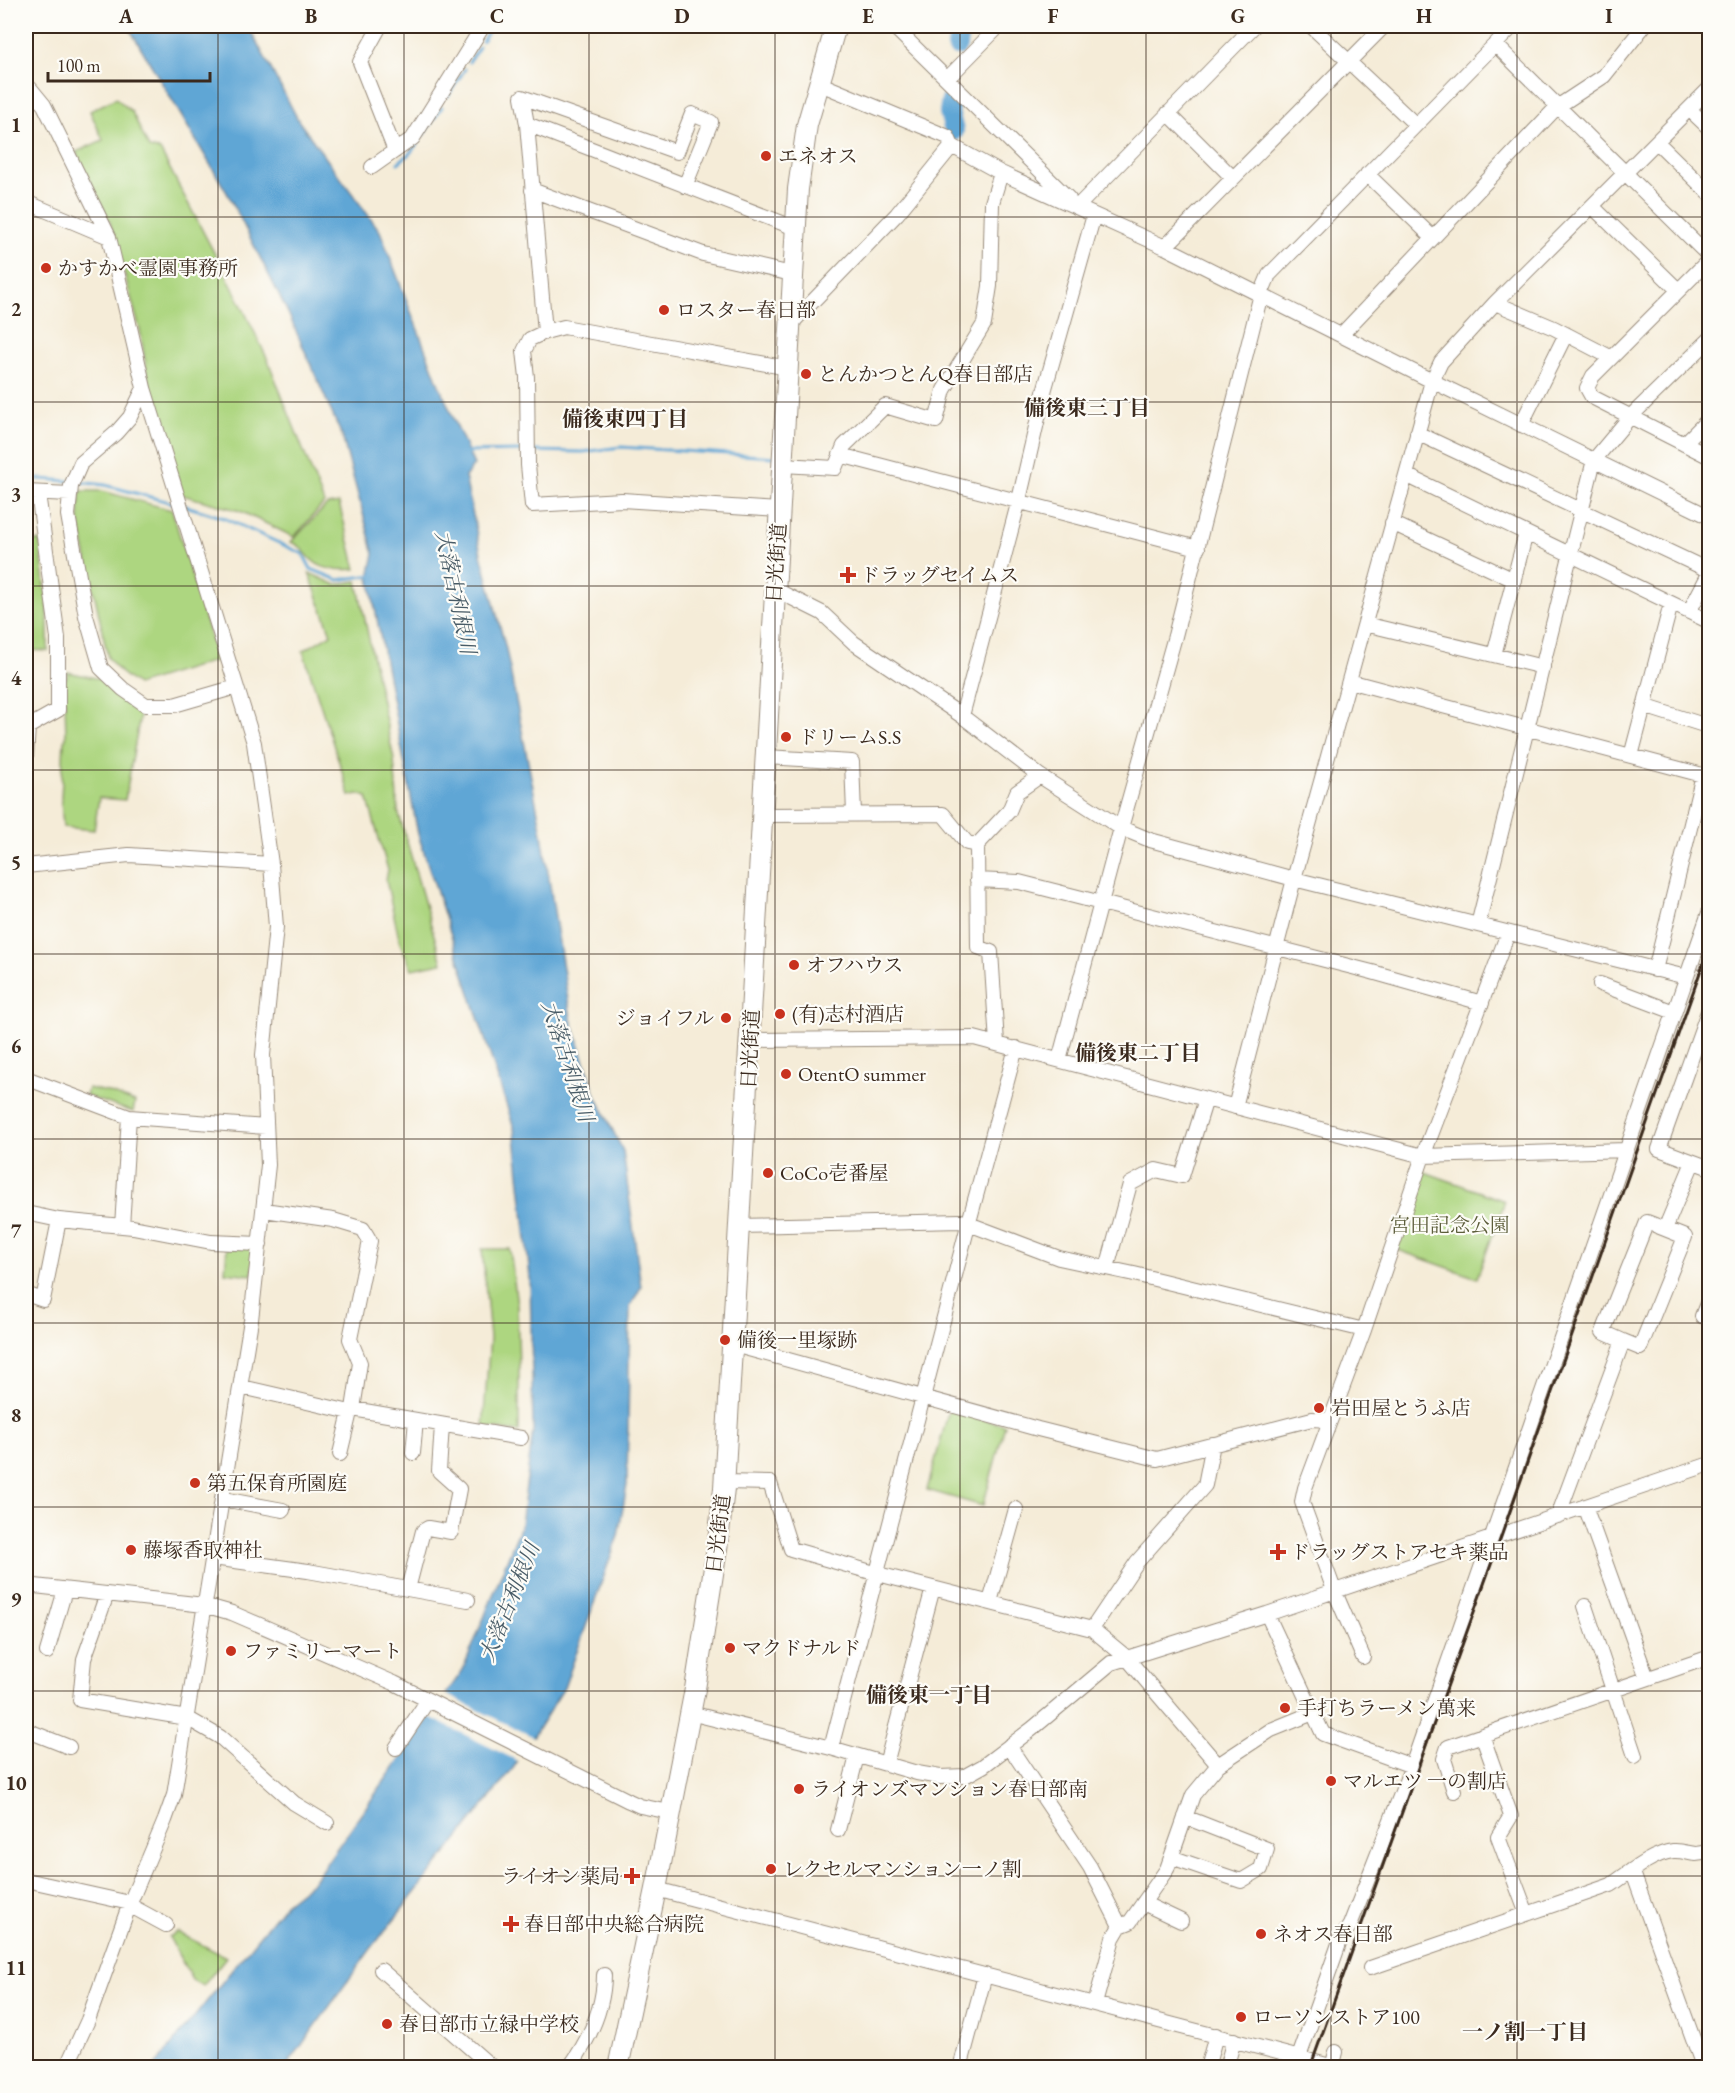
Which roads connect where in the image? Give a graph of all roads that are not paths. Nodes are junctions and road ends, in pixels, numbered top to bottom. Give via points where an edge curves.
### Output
1 (380, 26) edge
2 (483, 26) edge
3 (836, 26) edge
4 (893, 26) edge
5 (999, 26) edge
6 (1254, 26) edge
7 (1311, 26) edge
8 (1384, 26) edge
9 (1513, 26) edge
10 (1644, 26) edge
11 (1495, 44) junction
12 (1349, 61) junction
13 (947, 80) junction
14 (818, 83) junction
15 (26, 88) edge
16 (1710, 88) edge
17 (1557, 107) junction
18 (1689, 109) junction
19 (1168, 113) junction
20 (527, 124) junction
21 (1416, 125) junction
22 (1710, 129) edge
23 (1657, 142) junction
24 (952, 146) junction
25 (395, 151) junction
26 (677, 152) junction
27 (696, 160) junction
28 (372, 167) dead end
29 (1001, 172) junction
30 (1367, 174) junction
31 (1624, 174) junction
32 (1233, 178) junction
33 (685, 186) junction
34 (532, 190) junction
35 (1710, 194) edge
36 (26, 201) edge
37 (1592, 206) junction
38 (1077, 207) junction
39 (1094, 215) junction
40 (795, 228) junction
41 (109, 237) junction
42 (1433, 238) junction
43 (1165, 247) junction
44 (1710, 258) edge
45 (792, 274) junction
46 (1678, 290) junction
47 (1261, 294) junction
48 (1495, 303) junction
49 (790, 325) junction
50 (545, 332) junction
51 (1566, 334) junction
52 (1341, 335) junction
53 (1710, 339) edge
54 (1610, 357) junction
55 (788, 368) junction
56 (1432, 381) junction
57 (144, 388) junction
58 (1630, 417) junction
59 (1710, 418) edge
60 (1521, 425) junction
61 (1417, 433) junction
62 (1684, 444) junction
63 (840, 455) junction
64 (784, 456) junction
65 (1710, 457) edge
66 (1594, 460) junction
67 (1406, 475) junction
68 (32, 492) edge
69 (70, 494) junction
70 (1019, 500) junction
71 (780, 510) junction
72 (1582, 511) junction
73 (1710, 517) edge
74 (1392, 523) junction
75 (1526, 533) junction
76 (1198, 548) junction
77 (1571, 555) junction
78 (1710, 572) edge
79 (1514, 580) junction
80 (774, 589) junction
81 (1671, 604) junction
82 (1689, 612) junction
83 (1710, 622) edge
84 (1365, 624) junction
85 (1494, 655) junction
86 (1543, 667) junction
87 (1349, 681) junction
88 (236, 687) junction
89 (1644, 706) junction
90 (962, 716) junction
91 (1710, 727) edge
92 (1527, 728) junction
93 (1631, 756) junction
94 (766, 757) junction
95 (26, 758) edge
96 (1040, 776) junction
97 (1706, 776) edge
98 (854, 814) junction
99 (762, 815) junction
100 (1121, 828) junction
101 (977, 845) junction
102 (271, 864) junction
103 (26, 866) edge
104 (1294, 879) junction
105 (977, 880) junction
106 (1101, 903) junction
107 (1710, 910) edge
108 (1478, 925) junction
109 (1508, 933) junction
110 (1276, 948) junction
111 (1655, 970) junction
112 (1686, 977) junction
113 (1600, 984) dead end
114 (1482, 1003) junction
115 (1710, 1006) edge
116 (1674, 1012) junction
117 (750, 1040) junction
118 (997, 1043) junction
119 (1016, 1048) junction
120 (1059, 1060) junction
121 (26, 1078) edge
122 (1206, 1099) junction
123 (1235, 1107) junction
124 (129, 1117) junction
125 (266, 1127) junction
126 (1626, 1150) junction
127 (1423, 1156) junction
128 (1693, 1162) junction
129 (1710, 1168) edge
130 (264, 1209) junction
131 (26, 1213) edge
132 (59, 1220) junction
133 (969, 1222) junction
134 (122, 1226) junction
135 (740, 1227) junction
136 (1665, 1229) junction
137 (260, 1244) junction
138 (1107, 1268) junction
139 (26, 1294) edge
140 (1710, 1296) edge
141 (1710, 1319) edge
142 (1364, 1330) junction
143 (1623, 1341) junction
144 (734, 1345) junction
145 (242, 1387) junction
146 (923, 1397) junction
147 (351, 1411) junction
148 (416, 1420) junction
149 (1330, 1420) junction
150 (442, 1425) junction
151 (521, 1438) dead end
152 (1213, 1444) junction
153 (340, 1454) dead end
154 (413, 1454) dead end
155 (1710, 1464) edge
156 (725, 1482) junction
157 (223, 1499) junction
158 (1585, 1506) junction
159 (1016, 1509) dead end
160 (283, 1510) dead end
161 (1558, 1516) junction
162 (1491, 1538) junction
163 (213, 1558) junction
164 (878, 1574) junction
165 (26, 1585) edge
166 (933, 1588) junction
167 (408, 1589) junction
168 (65, 1590) junction
169 (1334, 1590) junction
170 (107, 1594) junction
171 (468, 1600) dead end
172 (990, 1602) junction
173 (204, 1605) junction
174 (1585, 1606) dead end
175 (1267, 1614) junction
176 (1092, 1629) junction
177 (48, 1652) dead end
178 (1126, 1657) junction
179 (1363, 1657) dead end
180 (1710, 1657) edge
181 (1647, 1678) junction
182 (1613, 1690) junction
183 (428, 1700) junction
184 (690, 1713) junction
185 (1313, 1713) junction
186 (187, 1718) junction
187 (26, 1730) edge
188 (1482, 1735) junction
189 (1009, 1746) junction
190 (69, 1747) dead end
191 (396, 1748) dead end
192 (831, 1748) junction
193 (857, 1756) junction
194 (1635, 1756) dead end
195 (886, 1764) junction
196 (1218, 1765) junction
197 (1412, 1766) junction
198 (1454, 1791) dead end
199 (670, 1812) junction
200 (1185, 1817) junction
201 (327, 1823) dead end
202 (838, 1830) dead end
203 (1710, 1851) edge
204 (1171, 1857) junction
205 (1632, 1870) junction
206 (26, 1880) edge
207 (656, 1889) junction
208 (1143, 1903) junction
209 (130, 1904) junction
210 (1527, 1914) junction
211 (1181, 1921) dead end
212 (166, 1925) dead end
213 (1120, 1926) junction
214 (1370, 1968) dead end
215 (381, 1970) dead end
216 (604, 1975) dead end
217 (985, 1975) junction
218 (1095, 2004) junction
219 (1216, 2035) junction
220 (1234, 2040) junction
221 (1336, 2052) dead end
222 (1294, 2055) junction
223 (1703, 2066) edge
224 (66, 2067) edge
225 (493, 2067) edge
226 (569, 2067) edge
227 (618, 2067) edge
228 (960, 2067) edge
229 (1207, 2067) edge
230 (1226, 2067) edge
231 (1284, 2067) edge
232 (1334, 2067) edge

1 - 25 street via 360,62
2 - 25 street via 413,138
3 - 14 highway, 日光街道
4 - 13 street
5 - 13 street
6 - 19 street
7 - 12 street
8 - 12 street
9 - 11 street
10 - 17 street via 1604,76
11 - 17 street
11 - 21 street
12 - 21 street
12 - 32 street
13 - 38 street
14 - 24 street via 948,137
14 - 40 highway, 日光街道 via 807,125
15 - 41 street via 44,105
16 - 18 street
17 - 31 street
17 - 42 street
18 - 22 street
18 - 23 street
19 - 32 street
19 - 38 street
20 - 26 street via 522,97
20 - 33 street
20 - 34 street
21 - 30 street
23 - 31 street
23 - 35 street
24 - 29 street
24 - 49 street via 897,214
25 - 28 street
26 - 27 street
26 - 27 street via 692,114 711,122
27 - 33 street
29 - 38 street
29 - 63 street via 992,203 990,286 984,324 944,390 936,421 885,406 844,446
30 - 42 street
30 - 47 street via 1269,275
31 - 37 street
31 - 44 street
32 - 43 street
33 - 40 street
34 - 45 street via 703,254
34 - 50 street
36 - 41 street
37 - 46 street
37 - 48 street
38 - 39 street
39 - 43 street
39 - 70 street via 1045,388
40 - 45 highway, 日光街道
41 - 57 street
42 - 52 street
43 - 47 street
44 - 46 street
45 - 49 highway, 日光街道
46 - 54 street
47 - 52 street
47 - 76 street
48 - 51 street
48 - 56 street via 1441,362
49 - 55 highway, 日光街道
50 - 55 street via 564,327
50 - 71 street via 530,339 524,351 532,505 622,500
51 - 54 street
51 - 60 street
52 - 56 street
53 - 58 street
54 - 58 street via 1587,388 1592,397
55 - 64 highway, 日光街道
56 - 60 street
56 - 61 street
57 - 69 street via 130,417 81,463
57 - 88 street
58 - 62 street
58 - 66 street
59 - 62 street
60 - 66 street
61 - 67 street
61 - 72 street
62 - 65 street
63 - 64 street via 835,468
63 - 70 street
64 - 71 highway, 日光街道
66 - 72 street
66 - 73 street
67 - 74 street
67 - 75 street
68 - 69 street
68 - 95 street via 58,638 58,710 28,727
69 - 88 street via 68,516 86,616 101,668 123,690 146,705 174,705
70 - 76 street
70 - 90 street
71 - 80 highway, 日光街道
72 - 77 street
72 - 78 street
74 - 79 street
74 - 84 street
75 - 77 street
75 - 79 street
76 - 100 street
77 - 81 street
77 - 86 street
78 - 82 street
79 - 85 street
80 - 90 street via 822,613 854,643
80 - 94 highway, 日光街道
81 - 82 street
81 - 89 street
82 - 83 street
84 - 85 street
84 - 87 street
85 - 86 street
86 - 92 street
87 - 92 street
87 - 104 street
88 - 102 street via 254,743
89 - 91 street
89 - 93 street
90 - 96 street
92 - 93 street
92 - 108 street
93 - 97 street
94 - 98 street via 852,762
94 - 99 highway, 日光街道
96 - 100 street
96 - 101 street via 1017,792 1009,811
97 - 111 street
98 - 99 street
98 - 101 street via 943,814 967,843
99 - 117 highway, 日光街道
100 - 104 street via 1150,840
100 - 106 street
101 - 105 street
102 - 103 street via 129,855
102 - 125 street via 276,927 263,1055
104 - 108 street
104 - 110 street
105 - 106 street via 1019,882
105 - 118 street via 978,947 991,952
106 - 110 street
106 - 120 street
107 - 112 street
108 - 109 street
109 - 111 street
109 - 114 street
110 - 114 street
110 - 123 street
111 - 112 street
112 - 116 street
113 - 116 street
114 - 127 street
115 - 128 street via 1659,1149
116 - 126 street
117 - 118 street via 975,1038
117 - 135 highway, 日光街道
118 - 119 street
119 - 120 street
119 - 133 street
120 - 122 street
121 - 124 street
122 - 123 street
122 - 138 street via 1182,1176 1156,1170 1130,1184
123 - 127 street
124 - 125 street
124 - 134 street
125 - 130 street
126 - 127 street
126 - 162 street
127 - 142 street
128 - 129 street
128 - 136 street
130 - 137 street
130 - 147 street via 363,1229 370,1241 350,1339 360,1363
131 - 132 street
132 - 134 street
132 - 139 street via 43,1300
133 - 135 street
133 - 138 street via 1059,1258
133 - 146 street
134 - 137 street via 211,1242
135 - 144 highway, 日光街道
136 - 143 street via 1685,1237 1640,1348
136 - 143 street via 1647,1222 1603,1332
137 - 145 street
138 - 142 street
140 - 141 street via 1702,1316
142 - 149 street
143 - 161 street
144 - 146 street
144 - 156 highway, 日光街道
145 - 147 street
145 - 157 street
146 - 152 street via 1157,1459
146 - 164 street
147 - 148 street
147 - 153 street
148 - 150 street
148 - 154 street
149 - 152 street via 1312,1419
149 - 169 street via 1302,1502
150 - 151 street
150 - 167 street via 439,1471 459,1489 451,1532 428,1528 423,1531
152 - 176 street via 1204,1485 1137,1562
155 - 158 street
156 - 164 street via 770,1483 791,1548
156 - 184 highway, 日光街道
157 - 160 street
157 - 163 street
158 - 161 street
158 - 181 street
159 - 172 street
161 - 162 street
162 - 169 street
162 - 197 street
163 - 167 street
163 - 173 street
164 - 166 street
164 - 192 street
165 - 168 street
166 - 172 street
166 - 195 street
167 - 171 street
168 - 170 street
168 - 177 street
169 - 175 street
169 - 179 street
170 - 173 street
170 - 186 street via 84,1659 80,1700
172 - 176 street
173 - 183 street via 284,1634
173 - 186 street
174 - 182 street
175 - 178 street
175 - 185 street
176 - 178 street
178 - 189 street via 1111,1663
178 - 196 street
180 - 181 street
181 - 182 street
182 - 188 street
182 - 194 street
183 - 191 street
183 - 199 street via 629,1801
184 - 192 street
184 - 199 highway, 日光街道
185 - 196 street via 1271,1730
185 - 197 street via 1323,1734
186 - 201 street via 220,1737 294,1803
186 - 209 street via 174,1796
187 - 190 street
188 - 198 street via 1448,1747 1444,1759
188 - 210 street via 1511,1816 1498,1837
189 - 195 street via 965,1776 940,1778
189 - 213 street via 1090,1867
192 - 193 street
193 - 195 street
193 - 202 street
196 - 200 street via 1193,1795
197 - 222 street
199 - 207 highway, 日光街道
200 - 204 street
200 - 204 street via 1266,1849 1261,1869 1241,1881
203 - 205 street via 1698,1855 1672,1851
204 - 208 street
205 - 210 street via 1611,1885
205 - 223 street
206 - 209 street
207 - 217 street
207 - 227 highway, 日光街道
208 - 211 street
208 - 213 street via 1130,1922
209 - 212 street
209 - 224 street via 88,2020
210 - 214 street
213 - 218 street via 1113,1938
215 - 225 street
216 - 226 street via 604,1993 590,2033
217 - 218 street
217 - 228 street
218 - 219 street
219 - 220 street
219 - 229 street
220 - 222 street
220 - 230 street
221 - 232 street
222 - 231 street
222 - 232 street

